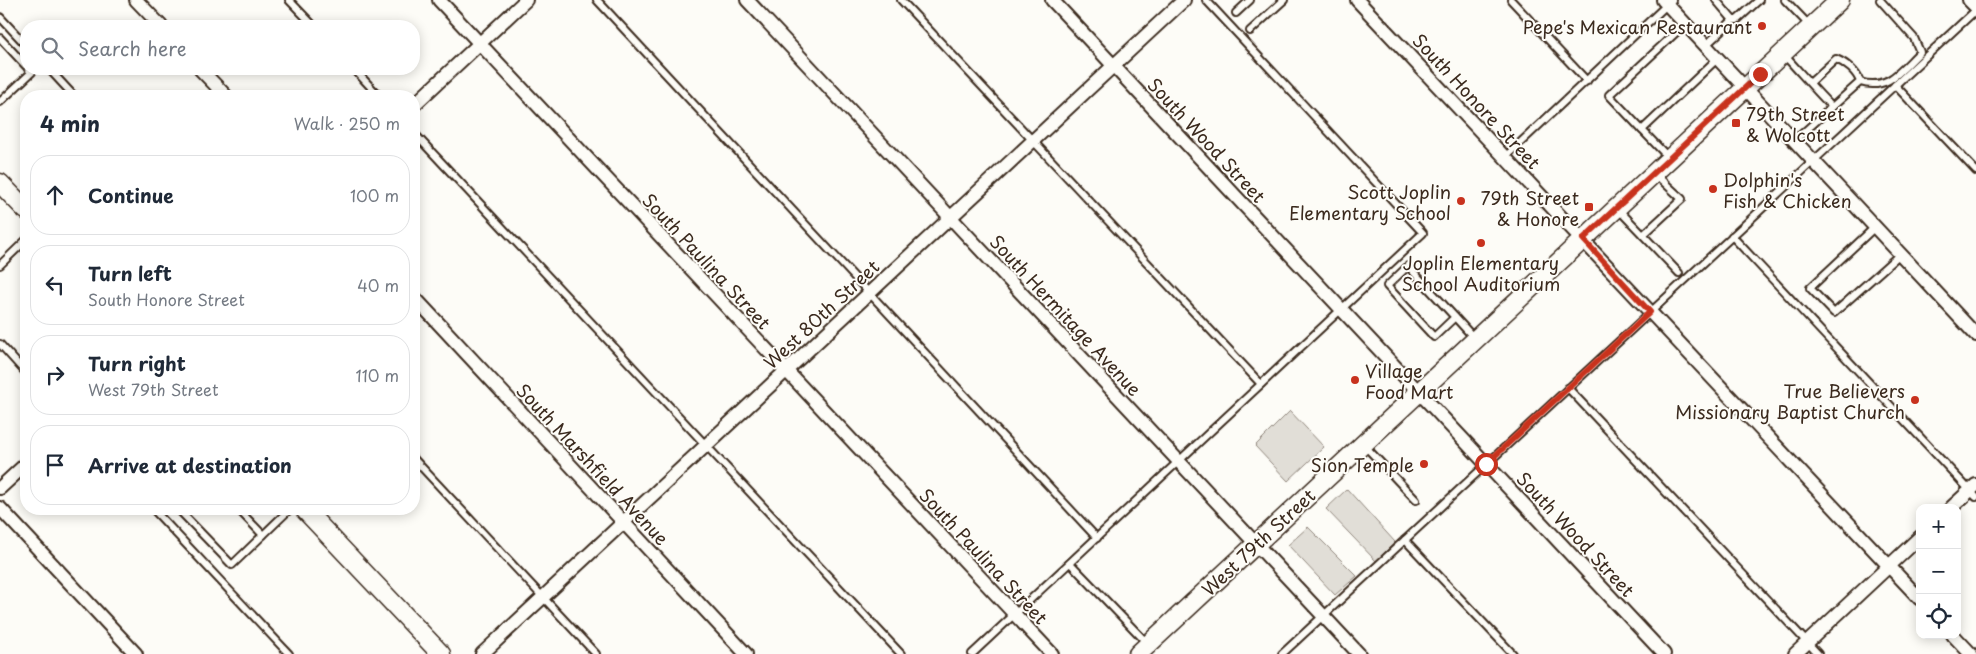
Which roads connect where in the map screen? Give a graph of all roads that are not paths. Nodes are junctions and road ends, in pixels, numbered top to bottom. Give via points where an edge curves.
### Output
1 (136, 0) edge
2 (290, 0) edge
3 (439, 0) edge
4 (526, 0) edge
5 (596, 0) edge
6 (747, 0) edge
7 (901, 0) edge
8 (1052, 0) edge
9 (1184, 0) edge
10 (1206, 0) edge
11 (1250, 0) edge
12 (1357, 0) edge
13 (1511, 0) edge
14 (1716, 0) edge
15 (1759, 0) edge
16 (1785, 0) edge
17 (1840, 0) edge
18 (1880, 0) edge
19 (1969, 0) edge
20 (1281, 1) edge
21 (1667, 2) edge
22 (1976, 8) edge
23 (1236, 12) dead end
24 (0, 17) edge
25 (155, 20) edge
26 (308, 20) edge
27 (1733, 20) junction
28 (1685, 24) junction
29 (1810, 27) junction
30 (1250, 31) dead end
31 (0, 38) edge
32 (20, 39) edge
33 (480, 43) junction
34 (1705, 46) junction
35 (1783, 53) junction
36 (20, 59) edge
37 (1717, 59) junction
38 (1113, 66) junction
39 (24, 75) edge
40 (55, 75) edge
41 (206, 75) edge
42 (360, 75) edge
43 (1587, 81) junction
44 (1860, 82) junction
45 (1810, 83) junction
46 (1895, 84) junction
47 (1745, 88) junction
48 (68, 90) edge
49 (220, 90) edge
50 (373, 90) edge
51 (420, 99) edge
52 (0, 102) edge
53 (1832, 107) junction
54 (1642, 130) junction
55 (420, 139) edge
56 (1032, 141) junction
57 (1794, 141) junction
58 (1505, 157) junction
59 (1669, 159) junction
60 (1813, 161) junction
61 (1976, 171) edge
62 (1654, 173) junction
63 (0, 182) edge
64 (20, 204) edge
65 (1617, 207) junction
66 (950, 218) junction
67 (1875, 227) junction
68 (1643, 235) junction
69 (1732, 236) junction
70 (1583, 239) junction
71 (20, 246) edge
72 (1900, 254) junction
73 (0, 266) edge
74 (1679, 273) dead end
75 (869, 293) junction
76 (420, 303) edge
77 (1341, 310) junction
78 (1650, 312) junction
79 (1455, 317) junction
80 (1976, 335) edge
81 (1475, 339) junction
82 (0, 344) edge
83 (20, 366) edge
84 (786, 371) junction
85 (1261, 384) junction
86 (1568, 388) junction
87 (1418, 392) junction
88 (1363, 444) junction
89 (706, 445) junction
90 (1178, 461) junction
91 (1486, 464) junction
92 (420, 465) edge
93 (20, 470) edge
94 (0, 488) edge
95 (1974, 491) edge
96 (1416, 500) dead end
97 (1956, 504) edge
98 (0, 508) edge
99 (159, 515) edge
100 (184, 515) edge
101 (244, 515) edge
102 (284, 515) edge
103 (310, 515) edge
104 (623, 522) junction
105 (263, 535) junction
106 (1096, 538) junction
107 (1405, 540) junction
108 (1916, 541) edge
109 (1256, 544) junction
110 (1070, 562) junction
111 (1889, 566) junction
112 (1916, 595) edge
113 (543, 597) junction
114 (1014, 614) junction
115 (1323, 616) junction
116 (1957, 639) edge
117 (1807, 643) junction
118 (1143, 649) edge
119 (136, 654) edge
120 (289, 654) edge
121 (441, 654) edge
122 (482, 654) edge
123 (596, 654) edge
124 (746, 654) edge
125 (901, 654) edge
126 (972, 654) edge
127 (1052, 654) edge
128 (1282, 654) edge
129 (1359, 654) edge
130 (1513, 654) edge
131 (1664, 654) edge
132 (1795, 654) edge
133 (1818, 654) edge
134 (1971, 654) edge

1 - 25 street
2 - 26 lane
3 - 33 street, South Paulina Street
4 - 33 street
5 - 75 lane
6 - 66 street, South Hermitage Avenue
7 - 56 lane
8 - 38 street, South Wood Street
9 - 38 street, West 80th Street
10 - 77 lane via 1423,233
11 - 23 lane
12 - 58 street, South Honore Street
13 - 43 lane
14 - 27 lane
15 - 27 lane
16 - 29 lane
17 - 29 main road, West 79th Street
18 - 44 lane via 1914,38 1920,52 1890,80 1872,86
19 - 22 street
20 - 30 lane
21 - 28 street
21 - 43 lane
22 - 46 lane
24 - 32 lane
27 - 34 lane
28 - 34 street
28 - 54 lane via 1609,96
29 - 35 main road, West 79th Street
31 - 36 lane
33 - 51 street
33 - 84 street, South Paulina Street
34 - 37 street
35 - 45 lane
35 - 47 main road, West 79th Street
37 - 47 street
37 - 54 lane
38 - 56 street, West 80th Street
38 - 77 street, South Wood Street
39 - 52 lane
40 - 48 lane
41 - 49 street
42 - 50 lane
43 - 58 lane
44 - 45 lane via 1858,76 1836,58
44 - 53 lane
45 - 53 lane
46 - 60 lane
46 - 61 lane
47 - 57 street
47 - 59 main road, West 79th Street
53 - 57 lane
54 - 59 lane
55 - 89 lane
56 - 66 street, West 80th Street
56 - 85 lane
57 - 60 street
58 - 70 street, South Honore Street
59 - 62 main road, West 79th Street
60 - 67 street
60 - 69 lane
62 - 65 main road, West 79th Street
62 - 68 lane via 1682,199
63 - 64 main road
65 - 68 lane
65 - 70 main road, West 79th Street
66 - 75 street, West 80th Street
66 - 90 street, South Hermitage Avenue
67 - 72 street
67 - 72 lane via 1810,288 1834,313
68 - 74 lane
69 - 78 lane
69 - 95 lane
70 - 78 street, South Honore Street
70 - 81 main road, West 79th Street
71 - 73 lane
72 - 80 street
75 - 84 street, West 80th Street
75 - 106 lane
76 - 104 street, South Marshfield Avenue
77 - 85 lane
77 - 87 street, South Wood Street
78 - 86 lane
78 - 111 street, South Honore Street
79 - 79 lane via 1408,266 1387,286 1434,336
79 - 81 lane
81 - 87 main road, West 79th Street
82 - 83 lane
84 - 89 street, West 80th Street
84 - 114 street, South Paulina Street
85 - 90 lane
86 - 91 lane
86 - 117 lane
87 - 88 main road, West 79th Street
87 - 91 street, South Wood Street
88 - 96 lane
88 - 109 main road, West 79th Street
89 - 104 street, West 80th Street
89 - 125 lane
90 - 106 lane
90 - 109 street, South Hermitage Avenue
91 - 107 lane
91 - 131 street, South Wood Street
92 - 113 lane
93 - 94 street
95 - 97 street
98 - 119 street
99 - 120 lane
100 - 105 lane via 232,565
101 - 105 lane
102 - 105 lane
103 - 121 main road
104 - 113 street, West 80th Street
104 - 124 street, South Marshfield Avenue
106 - 110 lane
107 - 115 lane
107 - 130 lane
108 - 111 street
109 - 115 street, South Hermitage Avenue
109 - 118 main road, West 79th Street
110 - 114 lane
110 - 118 lane
111 - 112 street, South Honore Street
111 - 117 street
113 - 122 street, West 80th Street
113 - 123 lane
114 - 126 lane
114 - 127 street, South Paulina Street
115 - 128 lane
115 - 129 street, South Hermitage Avenue
116 - 134 street
117 - 132 street
117 - 133 lane

